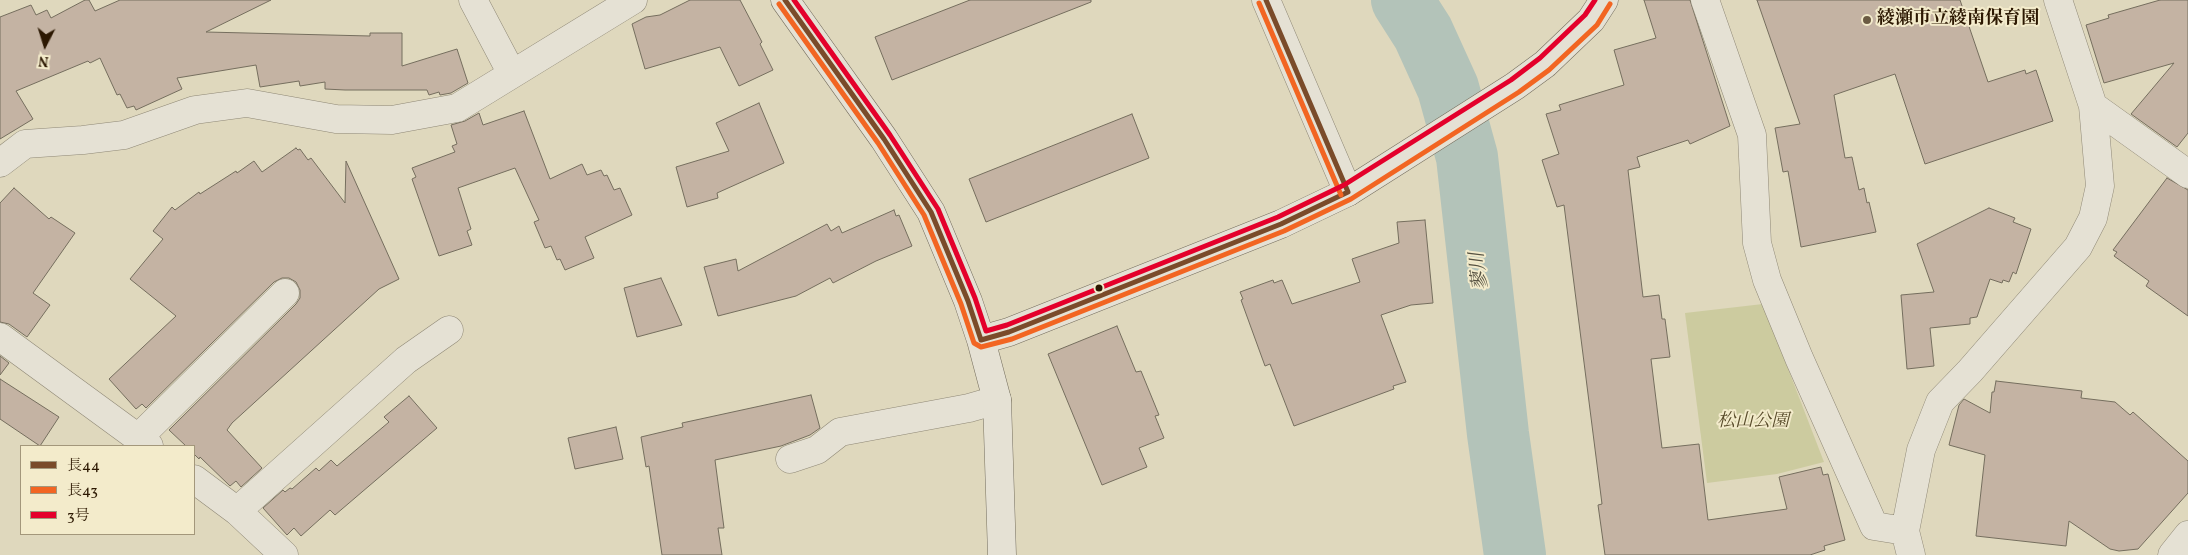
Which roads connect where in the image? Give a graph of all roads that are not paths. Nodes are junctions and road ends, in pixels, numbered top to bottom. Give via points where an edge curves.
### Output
1 (473, 0) edge
2 (633, 0) edge
3 (785, 0) edge
4 (1266, 0) edge
5 (1604, 0) edge
6 (1705, 0) edge
7 (2058, 0) edge
8 (512, 74) junction
9 (2093, 106) junction
10 (0, 163) edge
11 (2188, 174) edge
12 (1348, 192) junction
13 (285, 293) dead end
14 (449, 330) dead end
15 (0, 337) edge
16 (982, 340) junction
17 (997, 400) junction
18 (144, 442) edge
19 (790, 459) dead end
20 (195, 480) edge
21 (237, 511) junction
22 (2188, 535) edge
23 (1908, 543) edge
24 (284, 555) edge
25 (1002, 555) edge
26 (2172, 555) edge

1 - 8 street
2 - 8 street
3 - 16 street via 884,139 931,212
4 - 12 street
5 - 12 street via 1591,20 1545,64
6 - 23 street via 1752,134 1757,243 1767,280 1874,526
7 - 9 street
8 - 10 street via 457,108 401,118 336,119 247,103 195,110 124,135 25,144
9 - 11 street
9 - 23 street via 2100,186 2094,218 2078,247 1940,402 1921,450
12 - 16 street via 1281,224
13 - 18 street
14 - 21 street via 406,360
15 - 18 street
16 - 17 street
17 - 19 street via 840,432 817,450
17 - 25 street
20 - 21 street
21 - 24 street
22 - 26 street

